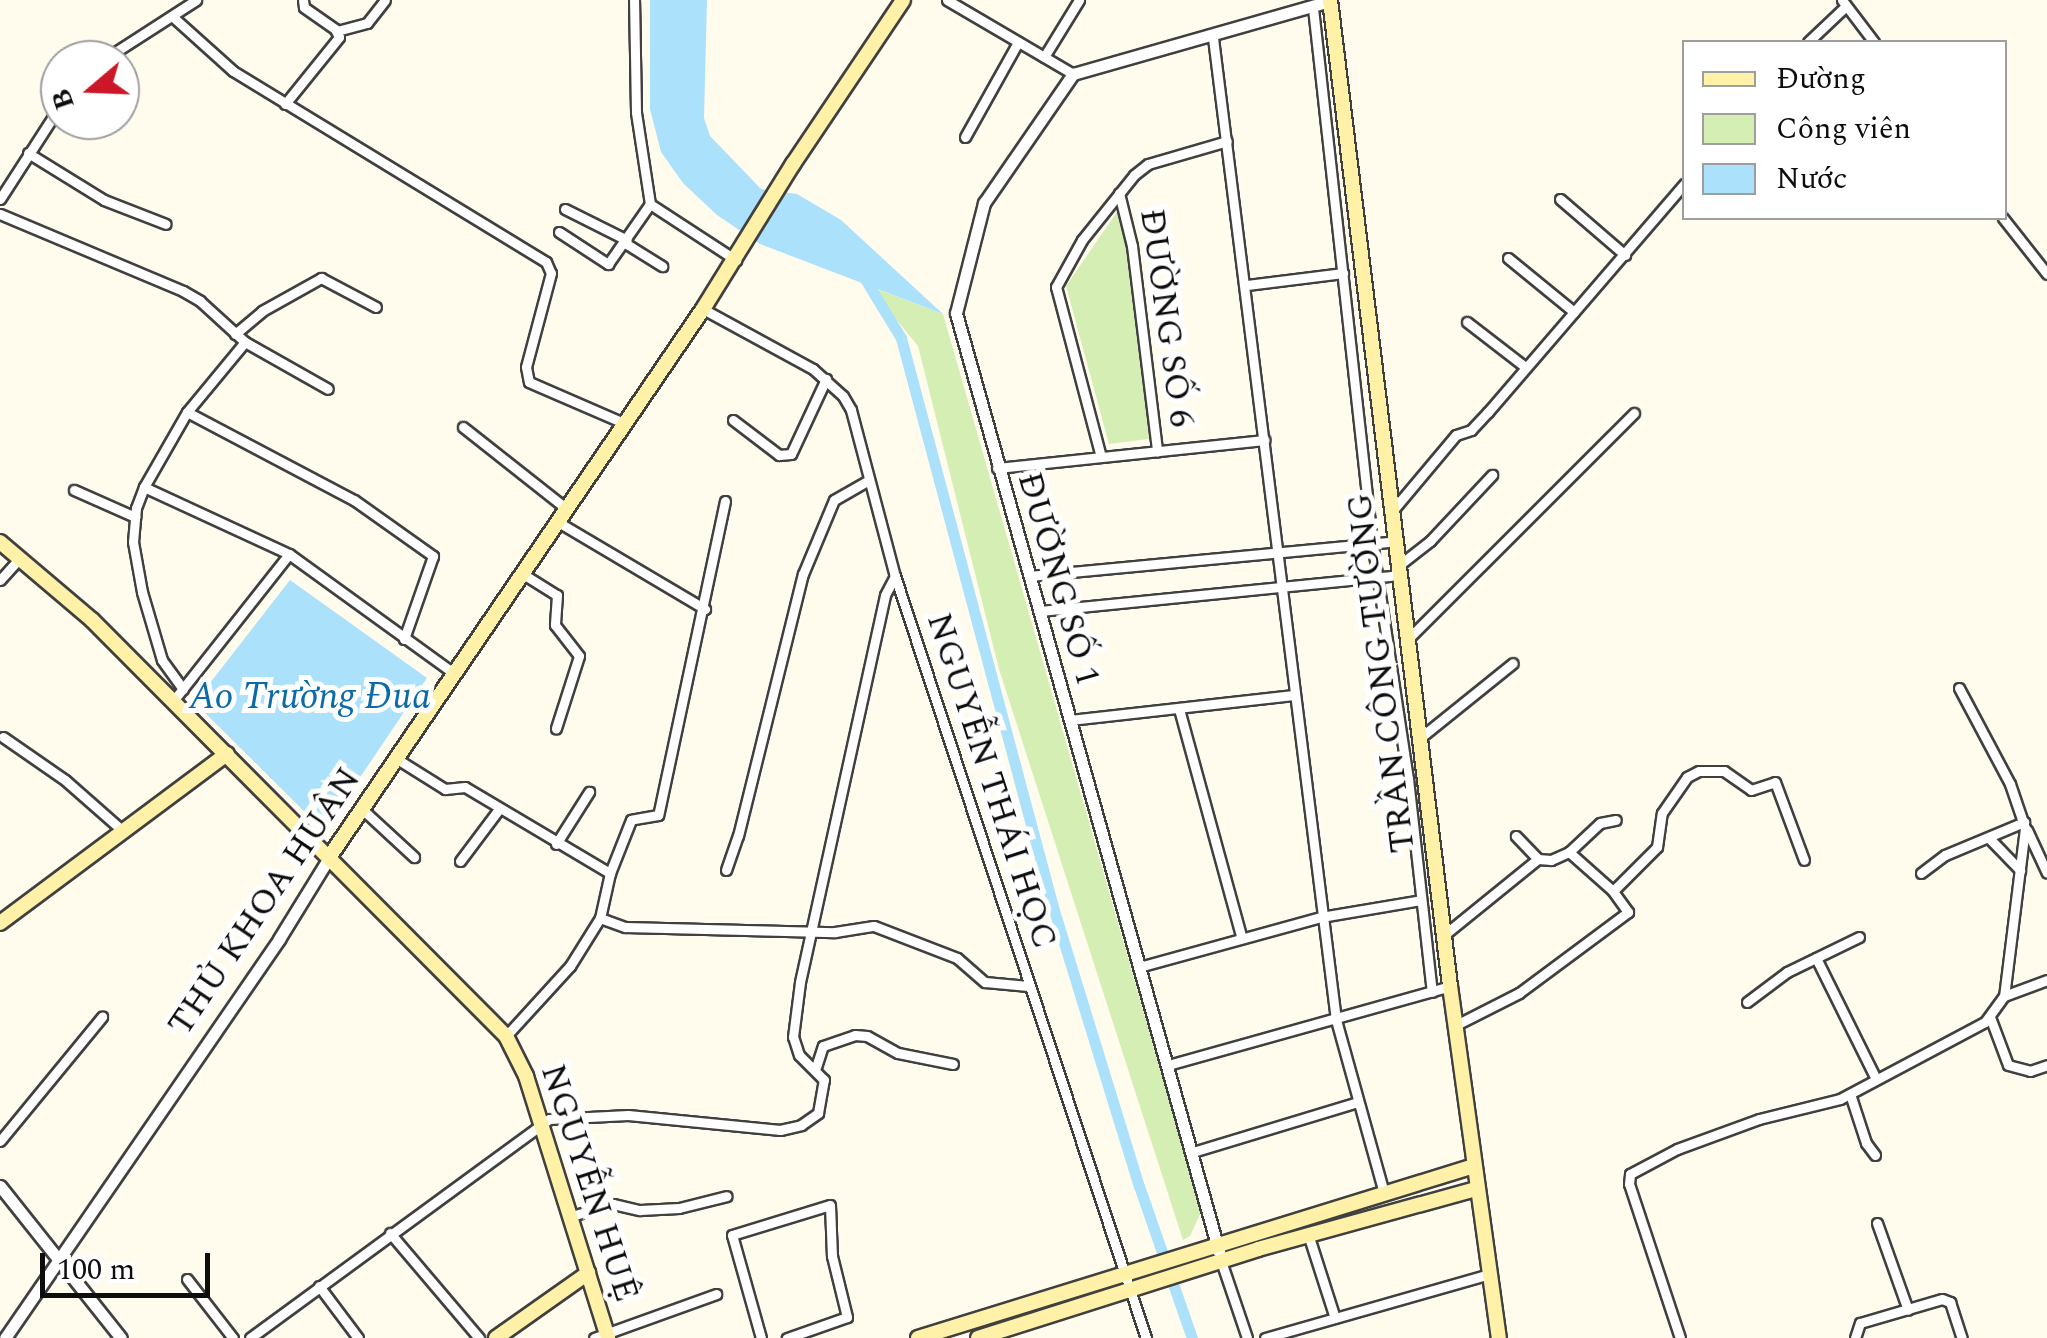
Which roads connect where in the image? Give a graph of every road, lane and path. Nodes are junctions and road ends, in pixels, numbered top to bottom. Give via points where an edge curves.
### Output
1 (196, 0) edge
2 (303, 0) edge
3 (386, 0) edge
4 (634, 0) edge
5 (903, 0) edge
6 (946, 0) edge
7 (1079, 0) edge
8 (1330, 0) edge
9 (1844, 3) edge
10 (1312, 8) junction
11 (173, 17) junction
12 (337, 31) junction
13 (1213, 38) junction
14 (131, 40) edge
15 (1810, 40) edge
16 (1872, 40) edge
17 (1018, 42) junction
18 (1044, 57) junction
19 (1073, 74) junction
20 (285, 104) junction
21 (40, 135) edge
22 (965, 136) dead end
23 (1227, 141) junction
24 (28, 153) junction
25 (1682, 186) edge
26 (1119, 193) junction
27 (0, 199) edge
28 (1560, 200) dead end
29 (650, 204) junction
30 (565, 209) dead end
31 (0, 214) edge
32 (2005, 220) edge
33 (166, 224) dead end
34 (559, 232) dead end
35 (626, 241) junction
36 (739, 255) junction
37 (1625, 255) junction
38 (1508, 258) dead end
39 (662, 266) dead end
40 (1343, 273) junction
41 (2047, 274) edge
42 (1247, 285) junction
43 (376, 307) dead end
44 (704, 308) junction
45 (1574, 312) junction
46 (1467, 322) dead end
47 (235, 334) junction
48 (245, 342) junction
49 (1524, 366) junction
50 (826, 380) junction
51 (328, 389) dead end
52 (188, 412) junction
53 (1634, 414) dead end
54 (733, 420) dead end
55 (626, 424) junction
56 (463, 427) dead end
57 (1265, 440) junction
58 (1157, 451) junction
59 (1101, 457) junction
60 (997, 468) junction
61 (1492, 475) dead end
62 (869, 480) junction
63 (144, 488) junction
64 (74, 490) dead end
65 (724, 502) dead end
66 (568, 509) junction
67 (1393, 510) junction
68 (135, 517) junction
69 (558, 522) junction
70 (1396, 540) junction
71 (1372, 541) junction
72 (0, 542) edge
73 (1276, 550) junction
74 (289, 554) junction
75 (20, 558) junction
76 (1399, 571) junction
77 (523, 574) junction
78 (895, 576) junction
79 (1028, 576) junction
80 (1377, 576) junction
81 (0, 580) edge
82 (1278, 584) junction
83 (705, 609) junction
84 (1040, 612) junction
85 (404, 639) junction
86 (1407, 640) junction
87 (1513, 663) dead end
88 (455, 674) junction
89 (1959, 688) dead end
90 (178, 695) junction
91 (1294, 695) junction
92 (1180, 709) junction
93 (1070, 720) junction
94 (556, 728) dead end
95 (3, 737) dead end
96 (1420, 738) junction
97 (227, 754) junction
98 (397, 758) junction
99 (589, 792) dead end
100 (362, 809) junction
101 (499, 809) junction
102 (1616, 820) dead end
103 (2025, 825) junction
104 (124, 832) junction
105 (1516, 836) dead end
106 (1989, 838) junction
107 (556, 844) junction
108 (1570, 852) junction
109 (330, 856) junction
110 (414, 857) dead end
111 (1538, 858) junction
112 (1804, 860) dead end
113 (460, 861) dead end
114 (726, 870) dead end
115 (2020, 870) junction
116 (610, 873) junction
117 (1921, 873) dead end
118 (2047, 873) edge
119 (1613, 890) junction
120 (1421, 900) junction
121 (1320, 916) junction
122 (600, 918) junction
123 (0, 923) edge
124 (812, 931) junction
125 (1242, 936) junction
126 (1444, 936) junction
127 (1860, 937) dead end
128 (1816, 958) junction
129 (1140, 966) junction
130 (2047, 980) edge
131 (1028, 986) junction
132 (1450, 986) junction
133 (1432, 992) junction
134 (2004, 996) junction
135 (1746, 1002) dead end
136 (102, 1017) dead end
137 (1990, 1017) junction
138 (1336, 1020) junction
139 (1456, 1024) junction
140 (506, 1036) junction
141 (953, 1064) dead end
142 (1168, 1065) junction
143 (2047, 1065) edge
144 (816, 1067) junction
145 (1876, 1079) junction
146 (1850, 1094) junction
147 (1358, 1102) junction
148 (540, 1125) junction
149 (0, 1142) edge
150 (1193, 1152) junction
151 (1876, 1155) dead end
152 (1474, 1166) junction
153 (0, 1186) edge
154 (1476, 1189) junction
155 (1384, 1194) junction
156 (727, 1196) dead end
157 (568, 1216) junction
158 (1876, 1224) dead end
159 (390, 1233) junction
160 (1308, 1234) junction
161 (1216, 1243) junction
162 (59, 1259) junction
163 (1221, 1260) junction
164 (1125, 1272) junction
165 (588, 1273) junction
166 (1490, 1274) junction
167 (187, 1279) dead end
168 (318, 1286) junction
169 (1130, 1290) junction
170 (716, 1294) dead end
171 (1908, 1310) junction
172 (1335, 1318) junction
173 (602, 1336) edge
174 (6, 1338) edge
175 (121, 1338) edge
176 (233, 1338) edge
177 (250, 1338) edge
178 (358, 1338) edge
179 (479, 1338) edge
180 (496, 1338) edge
181 (761, 1338) edge
182 (787, 1338) edge
183 (918, 1338) edge
184 (978, 1338) edge
185 (1146, 1338) edge
186 (1247, 1338) edge
187 (1264, 1338) edge
188 (1499, 1338) edge
189 (1680, 1338) edge
190 (1854, 1338) edge
191 (1962, 1338) edge

1 - 11 street
2 - 12 street via 304,8
3 - 12 street via 367,23
4 - 29 street via 636,112
5 - 36 main road, THỦ KHOA HUÂN
6 - 17 street
7 - 18 street
8 - 10 street
8 - 67 main road, TRẦN CÔNG TƯỜNG
9 - 15 street
9 - 16 street
10 - 13 street
10 - 40 street, TRẦN CÔNG TƯỜNG
11 - 14 street
11 - 20 street via 225,66
12 - 20 street via 339,37
13 - 19 street
13 - 23 street
17 - 18 street
17 - 22 street
18 - 19 street
19 - 60 street, ĐƯỜNG SỐ 1 via 984,202 956,314
20 - 55 street via 550,267 528,382
21 - 24 street
23 - 26 street via 1148,164
23 - 42 street
24 - 27 street
24 - 33 street via 104,200
25 - 37 street
26 - 58 street, ĐƯỜNG SỐ 6
26 - 59 street via 1056,286
28 - 37 street
29 - 35 street
29 - 36 street
30 - 35 street
31 - 47 street via 183,291
32 - 41 street
34 - 35 street via 608,264
35 - 39 street
36 - 44 main road, THỦ KHOA HUÂN
37 - 45 street
38 - 45 street
40 - 42 street
40 - 71 street, TRẦN CÔNG TƯỜNG
42 - 57 street
43 - 47 street via 326,278 316,279
44 - 50 street, NGUYỄN THÁI HỌC
44 - 55 main road, THỦ KHOA HUÂN
45 - 49 street
46 - 49 street
47 - 48 street
48 - 51 street
48 - 52 street
49 - 67 street
50 - 54 street via 791,454 779,455
50 - 62 street, NGUYỄN THÁI HỌC via 852,410
52 - 63 street
52 - 85 street via 354,500 433,556
53 - 86 street
55 - 66 main road, THỦ KHOA HUÂN
56 - 66 street
57 - 58 street
57 - 73 street
58 - 59 street
59 - 60 street
60 - 79 street, ĐƯỜNG SỐ 1
61 - 76 street
62 - 78 street, NGUYỄN THÁI HỌC
62 - 114 street via 834,500 803,574
63 - 68 street
63 - 74 street
64 - 68 street
65 - 83 street
66 - 69 main road, THỦ KHOA HUÂN
67 - 70 main road, TRẦN CÔNG TƯỜNG
68 - 90 street via 136,560 153,635
69 - 77 main road, THỦ KHOA HUÂN
69 - 83 street
70 - 71 street
70 - 76 main road, TRẦN CÔNG TƯỜNG
71 - 73 street
71 - 80 street, TRẦN CÔNG TƯỜNG
72 - 75 main road, NGUYỄN HUỆ
73 - 79 street
73 - 82 street
74 - 85 street
74 - 90 street
75 - 81 street
75 - 90 main road, NGUYỄN HUỆ
76 - 80 street
76 - 86 main road, TRẦN CÔNG TƯỜNG
77 - 88 main road, THỦ KHOA HUÂN
77 - 94 street via 557,595 555,626 579,656
78 - 124 street via 885,595
78 - 131 street, NGUYỄN THÁI HỌC
79 - 84 street, ĐƯỜNG SỐ 1
80 - 82 street
80 - 120 street, TRẦN CÔNG TƯỜNG
82 - 84 street
82 - 91 street
83 - 116 street via 658,815 631,820
84 - 93 street, ĐƯỜNG SỐ 1
85 - 88 street
86 - 96 main road, TRẦN CÔNG TƯỜNG
87 - 96 street
88 - 98 main road, THỦ KHOA HUÂN
89 - 103 street
90 - 97 main road, NGUYỄN HUỆ
91 - 92 street
91 - 121 street
92 - 93 street
92 - 125 street
93 - 129 street, ĐƯỜNG SỐ 1
95 - 104 street
96 - 126 main road, TRẦN CÔNG TƯỜNG
97 - 104 main road
97 - 109 main road, NGUYỄN HUỆ
98 - 100 main road, THỦ KHOA HUÂN
98 - 101 street via 441,788 465,787
99 - 107 street
100 - 109 main road, THỦ KHOA HUÂN
100 - 110 street
101 - 107 street
101 - 113 street
102 - 108 street via 1600,822
103 - 106 street
103 - 115 street
103 - 118 street
104 - 123 main road
105 - 111 street
106 - 115 street
106 - 117 street via 1945,855
107 - 116 street
108 - 111 street
108 - 119 street
109 - 140 main road, NGUYỄN HUỆ
109 - 162 street, THỦ KHOA HUÂN
111 - 126 street
112 - 119 street via 1776,782 1751,790 1724,771 1699,771 1687,777 1662,813 1658,843
115 - 134 street
116 - 122 street
119 - 139 street via 1628,912 1519,993
120 - 121 street
120 - 133 street, TRẦN CÔNG TƯỜNG
121 - 125 street
121 - 138 street
122 - 124 street via 626,927
122 - 140 street via 570,966
124 - 131 street via 889,929 957,958 979,980
124 - 144 street via 794,1037 800,1056
125 - 129 street
126 - 132 main road, TRẦN CÔNG TƯỜNG
127 - 128 street
128 - 135 street
128 - 145 street
129 - 142 street, ĐƯỜNG SỐ 1
130 - 134 street
131 - 164 street, NGUYỄN THÁI HỌC
132 - 133 street
132 - 139 main road, TRẦN CÔNG TƯỜNG
133 - 138 street
134 - 137 street
136 - 149 street
137 - 143 street via 2008,1066 2030,1071
137 - 145 street
138 - 142 street
138 - 147 street
139 - 152 main road, TRẦN CÔNG TƯỜNG
140 - 148 main road, NGUYỄN HUỆ
141 - 144 street via 854,1035 824,1046
142 - 150 street, ĐƯỜNG SỐ 1
144 - 148 street via 824,1080 818,1113 780,1130 591,1114
145 - 146 street
146 - 151 street
146 - 189 street via 1759,1118 1630,1174
147 - 150 street
147 - 155 street
148 - 157 main road, NGUYỄN HUỆ
148 - 159 street
150 - 161 street, ĐƯỜNG SỐ 1
152 - 154 main road, TRẦN CÔNG TƯỜNG
152 - 155 main road
153 - 162 street
154 - 160 main road
154 - 166 main road, TRẦN CÔNG TƯỜNG
155 - 161 main road
156 - 157 street via 679,1208 612,1204
157 - 165 main road, NGUYỄN HUỆ
158 - 171 street
159 - 168 street
159 - 179 street
160 - 163 main road
160 - 172 street
161 - 163 street, ĐƯỜNG SỐ 1
161 - 164 main road
162 - 174 street, THỦ KHOA HUÂN
162 - 175 street
163 - 169 main road
163 - 186 street
164 - 169 street, NGUYỄN THÁI HỌC
164 - 183 main road
165 - 173 main road, NGUYỄN HUỆ
165 - 180 main road
166 - 172 street
166 - 188 main road, TRẦN CÔNG TƯỜNG
167 - 176 street
168 - 177 street
168 - 178 street
169 - 184 main road
169 - 185 street, NGUYỄN THÁI HỌC
170 - 173 street
171 - 190 street via 1860,1323
171 - 191 street via 1948,1300
172 - 187 street
181 - 182 street via 732,1235 830,1205 832,1256 847,1318

